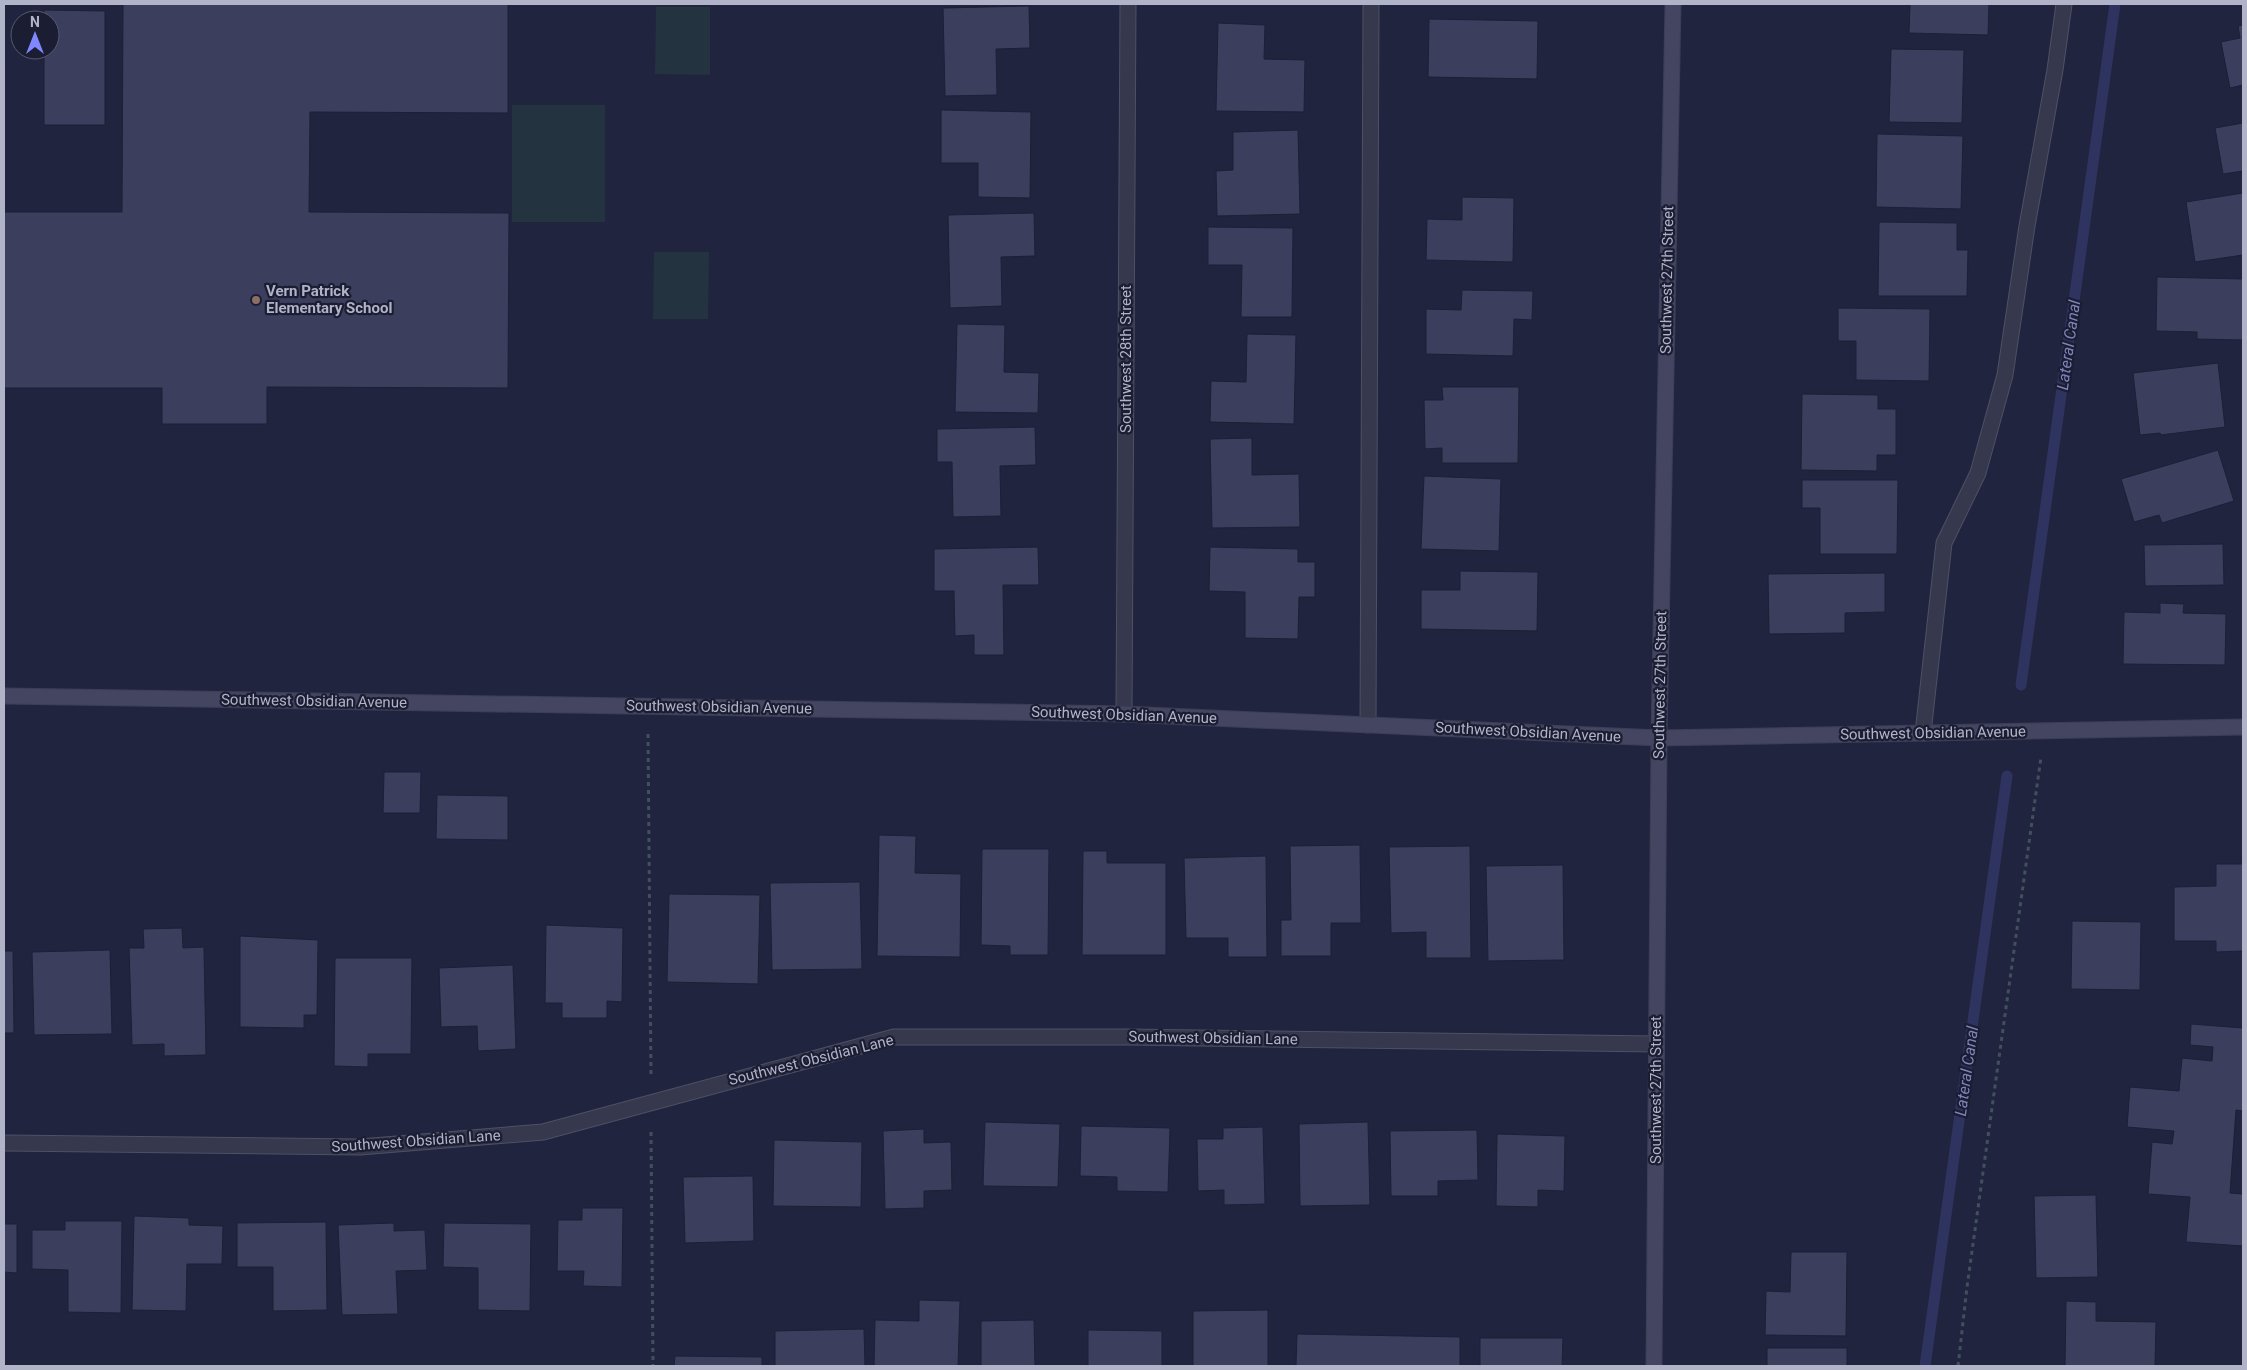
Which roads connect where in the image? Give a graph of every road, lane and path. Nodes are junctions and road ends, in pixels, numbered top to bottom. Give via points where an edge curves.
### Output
1 (1128, 4) edge
2 (1371, 4) edge
3 (1672, 4) edge
4 (2064, 4) edge
5 (4, 696) edge
6 (647, 706) junction
7 (1124, 714) junction
8 (1368, 724) junction
9 (2243, 727) edge
10 (2045, 731) junction
11 (1923, 733) junction
12 (1658, 738) junction
13 (1656, 1044) junction
14 (651, 1102) junction
15 (4, 1143) edge
16 (653, 1366) edge
17 (1654, 1366) edge
18 (1958, 1366) edge

1 - 7 street, Southwest 28th Street
2 - 8 street
3 - 12 street, Southwest 27th Street
4 - 11 street via 2026,226 2005,374 1978,473 1944,543
5 - 6 street, Southwest Obsidian Avenue
6 - 7 street, Southwest Obsidian Avenue
6 - 14 path
7 - 8 street, Southwest Obsidian Avenue
8 - 12 street, Southwest Obsidian Avenue
9 - 10 street, Southwest Obsidian Avenue
10 - 11 street, Southwest Obsidian Avenue
10 - 18 path
11 - 12 street, Southwest Obsidian Avenue
12 - 13 street, Southwest 27th Street
13 - 14 street, Southwest Obsidian Lane via 894,1037
13 - 17 street, Southwest 27th Street
14 - 15 street, Southwest Obsidian Lane via 543,1132 360,1147
14 - 16 path

